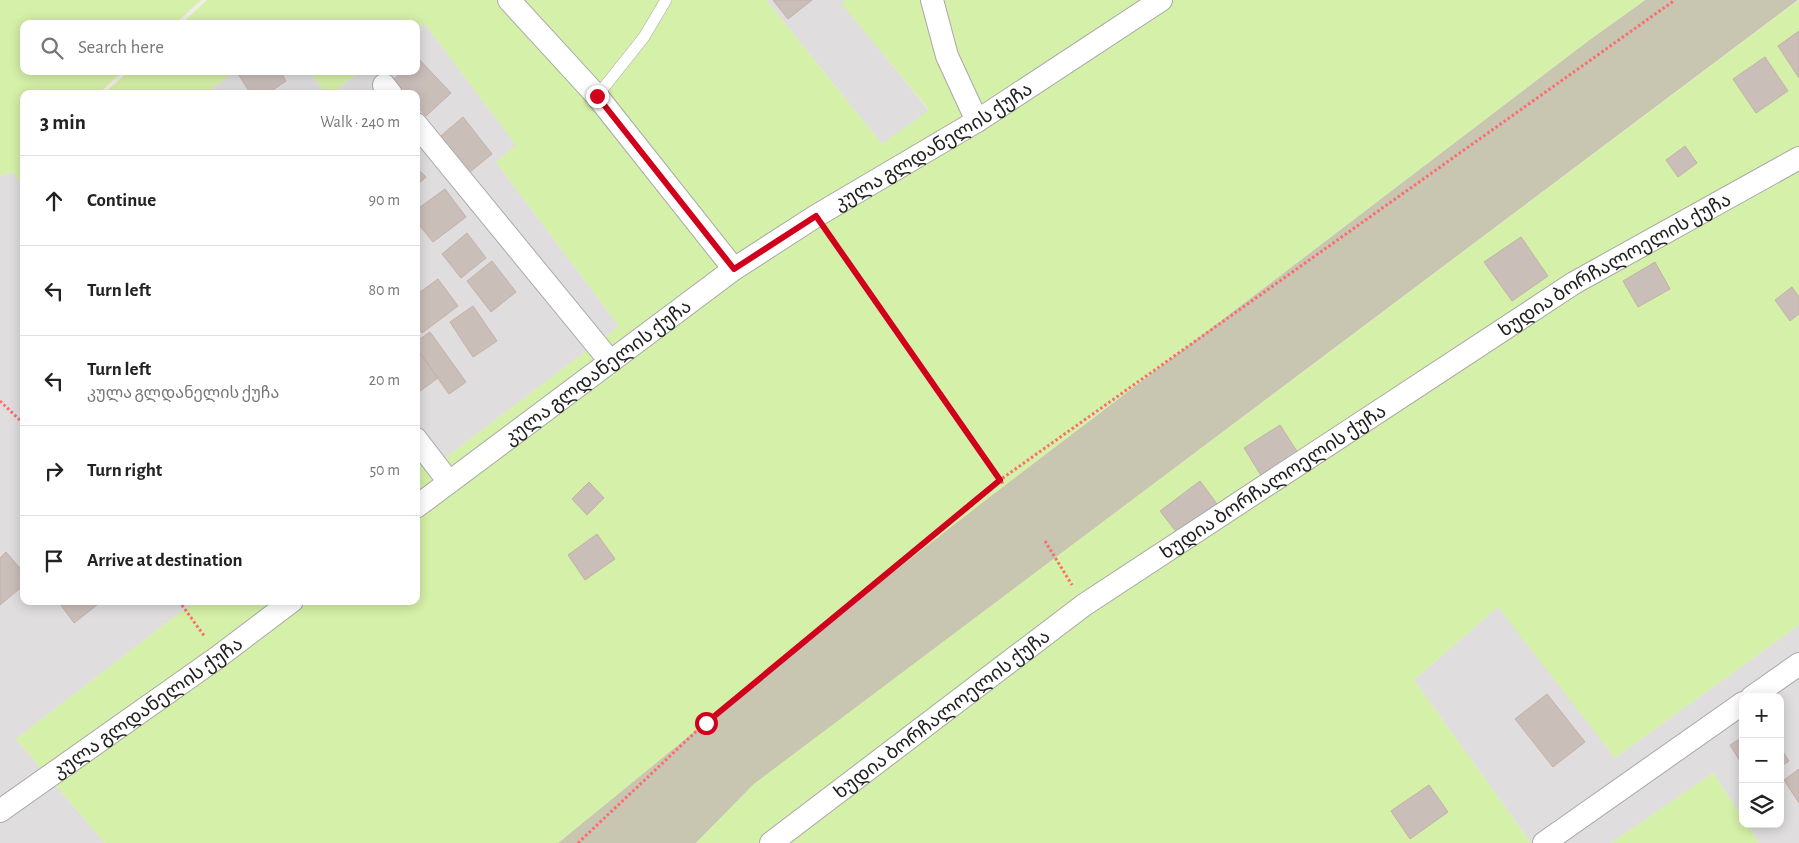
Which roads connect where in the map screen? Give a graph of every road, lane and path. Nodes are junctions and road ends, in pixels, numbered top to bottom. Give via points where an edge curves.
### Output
1 (509, 0) edge
2 (666, 0) edge
3 (932, 0) edge
4 (1160, 0) edge
5 (1675, 0) edge
6 (597, 96) junction
7 (977, 121) junction
8 (420, 129) edge
9 (1799, 158) edge
10 (816, 216) junction
11 (734, 269) junction
12 (610, 361) junction
13 (0, 400) edge
14 (20, 420) edge
15 (420, 444) edge
16 (1000, 480) junction
17 (449, 482) junction
18 (1004, 485) dead end
19 (420, 504) edge
20 (1046, 541) dead end
21 (182, 605) edge
22 (287, 605) edge
23 (1084, 605) junction
24 (218, 657) junction
25 (1799, 664) edge
26 (1758, 693) edge
27 (1739, 707) edge
28 (0, 811) edge
29 (578, 843) edge
30 (771, 843) edge
31 (1544, 843) edge

1 - 6 street
2 - 6 lane via 644,37
3 - 7 street via 947,56
4 - 7 street, კულა გლდანელის ქუჩა
5 - 16 path
6 - 11 street
7 - 10 street, კულა გლდანელის ქუჩა
8 - 12 street
9 - 23 street, ხუდია ბორჩალოელის ქუჩა via 1574,284
10 - 11 street, კულა გლდანელის ქუჩა
10 - 16 path
11 - 12 street, კულა გლდანელის ქუჩა
12 - 17 street, კულა გლდანელის ქუჩა
13 - 14 path
15 - 17 street
16 - 18 path
16 - 29 path via 706,723
17 - 19 street, კულა გლდანელის ქუჩა
20 - 23 path
21 - 24 path
22 - 24 street, კულა გლდანელის ქუჩა
23 - 30 street, ხუდია ბორჩალოელის ქუჩა
24 - 28 street, კულა გლდანელის ქუჩა
25 - 26 street
27 - 31 street

